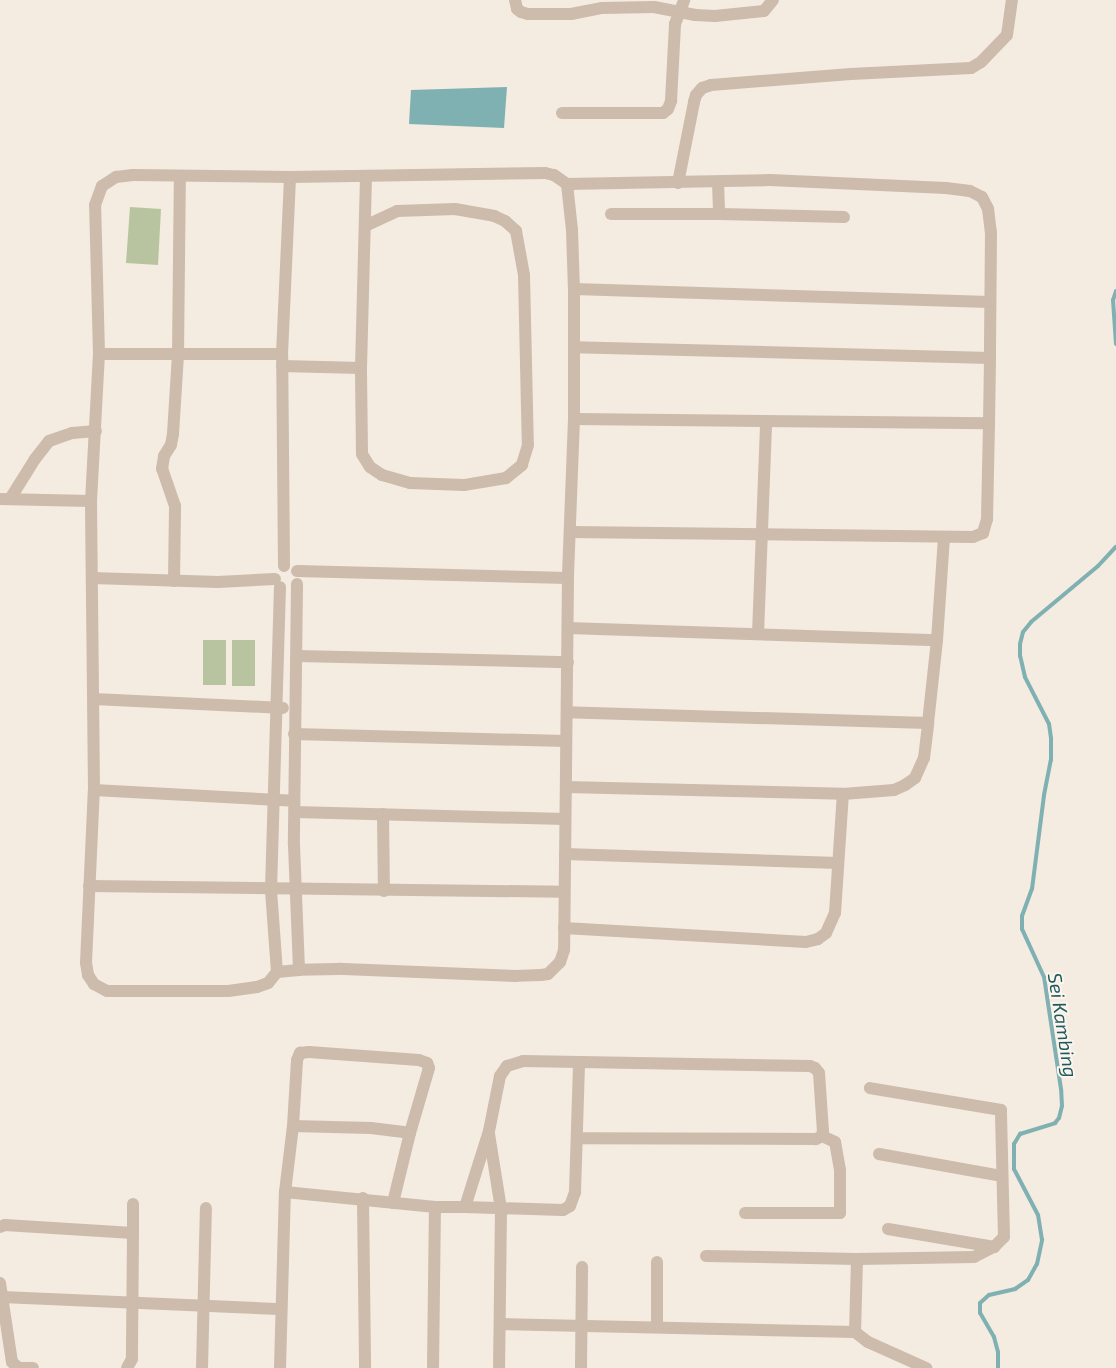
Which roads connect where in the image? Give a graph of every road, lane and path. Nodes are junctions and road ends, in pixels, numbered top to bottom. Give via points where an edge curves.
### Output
1 (515, 0) edge
2 (773, 0) edge
3 (1012, 0) edge
4 (602, 4) edge
5 (681, 6) edge
6 (562, 113) dead end
7 (180, 176) junction
8 (366, 176) junction
9 (290, 177) junction
10 (718, 182) junction
11 (678, 183) junction
12 (567, 184) junction
13 (611, 214) dead end
14 (719, 214) junction
15 (844, 218) dead end
16 (365, 226) junction
17 (574, 289) junction
18 (990, 302) junction
19 (575, 347) junction
20 (99, 354) junction
21 (178, 355) junction
22 (990, 358) junction
23 (282, 360) junction
24 (361, 368) junction
25 (574, 419) junction
26 (766, 421) junction
27 (989, 423) junction
28 (96, 431) junction
29 (5, 499) edge
30 (91, 501) junction
31 (570, 532) junction
32 (761, 535) junction
33 (944, 538) junction
34 (284, 566) junction
35 (92, 578) junction
36 (297, 578) junction
37 (568, 578) junction
38 (174, 581) junction
39 (277, 583) junction
40 (568, 628) junction
41 (758, 634) junction
42 (937, 640) junction
43 (297, 656) junction
44 (568, 662) junction
45 (94, 699) junction
46 (275, 708) junction
47 (295, 708) junction
48 (567, 712) junction
49 (928, 723) junction
50 (294, 734) junction
51 (566, 741) junction
52 (566, 787) junction
53 (94, 790) junction
54 (843, 794) junction
55 (273, 800) junction
56 (294, 806) junction
57 (383, 814) junction
58 (565, 819) junction
59 (565, 854) junction
60 (838, 863) junction
61 (89, 886) junction
62 (271, 890) junction
63 (295, 890) junction
64 (384, 891) junction
65 (564, 892) junction
66 (564, 928) junction
67 (299, 970) junction
68 (277, 972) junction
69 (579, 1062) junction
70 (870, 1088) dead end
71 (293, 1126) junction
72 (489, 1131) junction
73 (410, 1133) junction
74 (822, 1136) junction
75 (578, 1138) junction
76 (879, 1154) dead end
77 (1002, 1176) junction
78 (286, 1192) junction
79 (363, 1198) junction
80 (393, 1203) junction
81 (133, 1204) dead end
82 (436, 1207) junction
83 (465, 1207) junction
84 (206, 1208) dead end
85 (501, 1209) junction
86 (745, 1213) dead end
87 (0, 1227) edge
88 (888, 1229) dead end
89 (134, 1233) junction
90 (994, 1247) junction
91 (706, 1256) dead end
92 (857, 1259) junction
93 (657, 1262) dead end
94 (582, 1268) dead end
95 (0, 1283) edge
96 (2, 1297) junction
97 (132, 1304) junction
98 (205, 1304) junction
99 (280, 1309) junction
100 (500, 1324) junction
101 (581, 1325) junction
102 (657, 1327) junction
103 (855, 1332) junction
104 (33, 1368) edge
105 (127, 1368) edge
106 (202, 1368) edge
107 (280, 1368) edge
108 (365, 1368) edge
109 (433, 1368) edge
110 (499, 1368) edge
111 (581, 1368) edge
112 (926, 1368) edge

1 - 4 street via 521,12 528,14 571,14
2 - 5 street via 764,11 715,16
3 - 11 street via 1007,35 971,68 851,74 702,88 694,102
4 - 5 street
5 - 6 street via 673,37 668,109 663,113
7 - 9 street
7 - 20 street via 120,176 102,186 98,194 95,205
7 - 21 street
8 - 9 street
8 - 12 street via 545,173
8 - 16 street
9 - 23 street
10 - 11 street
10 - 14 street
10 - 18 street via 770,180 917,185 970,191 982,197 988,209
11 - 12 street
12 - 17 street
13 - 14 street
14 - 15 street
16 - 24 street
16 - 24 street via 397,211 455,209 494,216 516,231 524,275 526,458 517,471 506,478 464,485 410,483 382,475 370,468 362,454
17 - 18 street
17 - 19 street
18 - 22 street
19 - 22 street
19 - 25 street
20 - 21 street
20 - 28 street
21 - 23 street
21 - 38 street via 173,434 162,468 175,506
22 - 27 street
23 - 24 street
23 - 34 street
25 - 26 street
25 - 31 street
26 - 27 street
26 - 32 street
27 - 33 street via 986,527 974,537
28 - 29 street via 72,433 50,442
28 - 30 street
29 - 30 street
30 - 35 street
31 - 32 street
31 - 37 street
32 - 33 street
32 - 41 street
33 - 42 street
34 - 36 street via 292,567
34 - 39 street via 277,571
35 - 38 street
35 - 45 street
36 - 37 street
36 - 39 street via 289,589
36 - 43 street
37 - 40 street
38 - 39 street
39 - 46 street
40 - 41 street
40 - 44 street
41 - 42 street
42 - 49 street
43 - 44 street
43 - 47 street
44 - 48 street
45 - 46 street
45 - 53 street
46 - 47 street
46 - 55 street
47 - 50 street
48 - 49 street
48 - 51 street
49 - 54 street via 924,758 915,778 894,790
50 - 51 street
50 - 56 street
51 - 52 street
52 - 54 street
52 - 58 street
53 - 55 street
53 - 61 street
54 - 60 street
55 - 56 street
55 - 62 street
56 - 57 street
56 - 63 street
57 - 58 street
57 - 64 street
58 - 59 street
59 - 60 street
59 - 65 street
60 - 66 street via 837,901 831,925 818,939 806,942
61 - 62 street
61 - 68 street via 88,975 94,984 107,991 228,991 258,987 268,983
62 - 63 street
62 - 68 street
63 - 64 street
63 - 67 street
64 - 65 street
65 - 66 street
66 - 67 street via 564,950 560,962 548,974 516,976
67 - 68 street
69 - 72 street via 523,1061 507,1066 500,1076
69 - 74 street via 813,1067 820,1078
69 - 75 street
70 - 77 street via 1001,1110
71 - 73 street via 371,1128
71 - 73 street via 297,1060 300,1053 309,1052 427,1063 429,1068
71 - 78 street
72 - 83 street
72 - 85 street
73 - 80 street
74 - 75 street via 808,1140
74 - 86 street via 835,1142 840,1170 840,1213
75 - 85 street via 575,1198 568,1208
76 - 77 street
77 - 90 street via 1004,1237
78 - 79 street
78 - 99 street
79 - 80 street
79 - 108 street
80 - 82 street
81 - 89 street
82 - 83 street
82 - 109 street
83 - 85 street
84 - 98 street
85 - 100 street
87 - 89 street
88 - 90 street
89 - 97 street
90 - 92 street via 974,1258
91 - 92 street
92 - 103 street
93 - 102 street
94 - 101 street
95 - 96 street
96 - 97 street
96 - 104 street via 12,1362 19,1368
97 - 98 street
97 - 105 street via 132,1359
98 - 99 street
98 - 106 street
99 - 107 street
100 - 101 street
100 - 110 street
101 - 102 street
101 - 111 street
102 - 103 street
103 - 112 street via 868,1342

